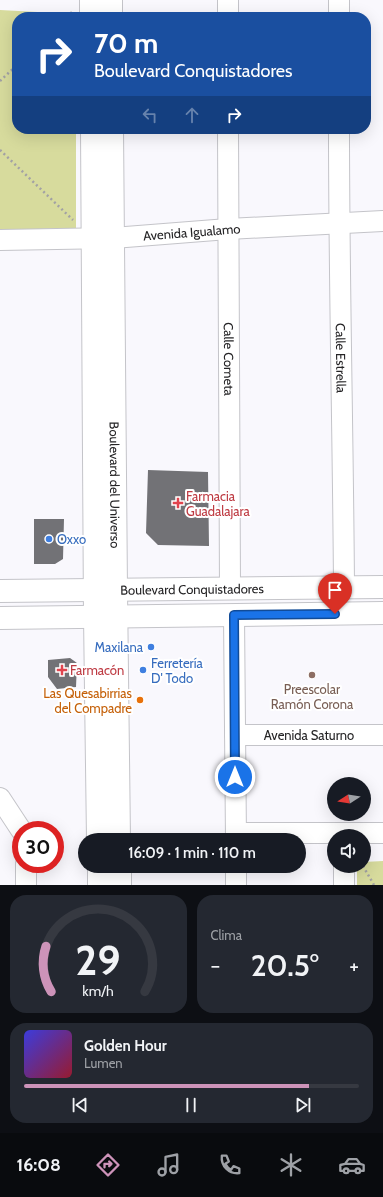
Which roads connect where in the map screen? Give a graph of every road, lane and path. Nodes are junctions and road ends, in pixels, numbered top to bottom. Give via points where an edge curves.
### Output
1 (91, 0) edge
2 (111, 0) edge
3 (228, 0) edge
4 (339, 0) edge
5 (91, 12) edge
6 (111, 12) edge
7 (228, 12) edge
8 (339, 12) edge
9 (12, 70) edge
10 (0, 81) edge
11 (92, 134) edge
12 (112, 134) edge
13 (228, 134) edge
14 (339, 134) edge
15 (0, 150) edge
16 (383, 221) edge
17 (339, 224) junction
18 (228, 229) junction
19 (102, 238) junction
20 (0, 240) edge
21 (344, 587) junction
22 (383, 587) edge
23 (230, 589) junction
24 (105, 590) junction
25 (0, 591) edge
26 (383, 613) edge
27 (234, 615) junction
28 (95, 616) junction
29 (116, 616) junction
30 (0, 618) edge
31 (235, 735) junction
32 (383, 735) edge
33 (0, 798) edge
34 (15, 821) edge
35 (98, 833) edge
36 (119, 833) edge
37 (236, 833) edge
38 (383, 833) edge
39 (371, 834) edge
40 (327, 835) edge
41 (306, 836) edge
42 (26, 873) edge
43 (99, 873) edge
44 (120, 873) edge
45 (236, 873) edge
46 (344, 873) edge
47 (367, 873) edge
48 (26, 885) edge
49 (99, 885) edge
50 (120, 885) edge
51 (236, 885) edge
52 (344, 885) edge
53 (374, 885) edge

1 - 5 street
2 - 6 street
3 - 7 street
4 - 8 street
9 - 10 path
11 - 19 street, Boulevard del Universo
12 - 19 street, Boulevard del Universo
13 - 18 street, Calle Cometa
14 - 17 street, Calle Estrella
15 - 19 path
16 - 17 street, Avenida Igualamo
17 - 18 street, Avenida Igualamo
17 - 21 street, Calle Estrella
18 - 19 street, Avenida Igualamo
18 - 23 street, Calle Cometa
19 - 20 street, Avenida Igualamo
19 - 24 street, Boulevard del Universo
21 - 22 street, Boulevard Conquistadores
21 - 23 street, Boulevard Conquistadores
23 - 24 street, Boulevard Conquistadores
24 - 25 street, Boulevard Conquistadores
24 - 28 street, Boulevard del Universo
24 - 29 street, Boulevard del Universo
26 - 27 street, Boulevard Conquistadores
27 - 29 street, Boulevard Conquistadores
27 - 31 street
28 - 29 street, Boulevard Conquistadores
28 - 30 street, Boulevard Conquistadores
28 - 35 street, Boulevard del Universo
29 - 36 street, Boulevard del Universo
31 - 32 street, Avenida Saturno
31 - 37 street
33 - 34 street
38 - 39 street
40 - 41 street
42 - 48 street
43 - 49 street
44 - 50 street
45 - 51 street
46 - 52 street
47 - 53 path

